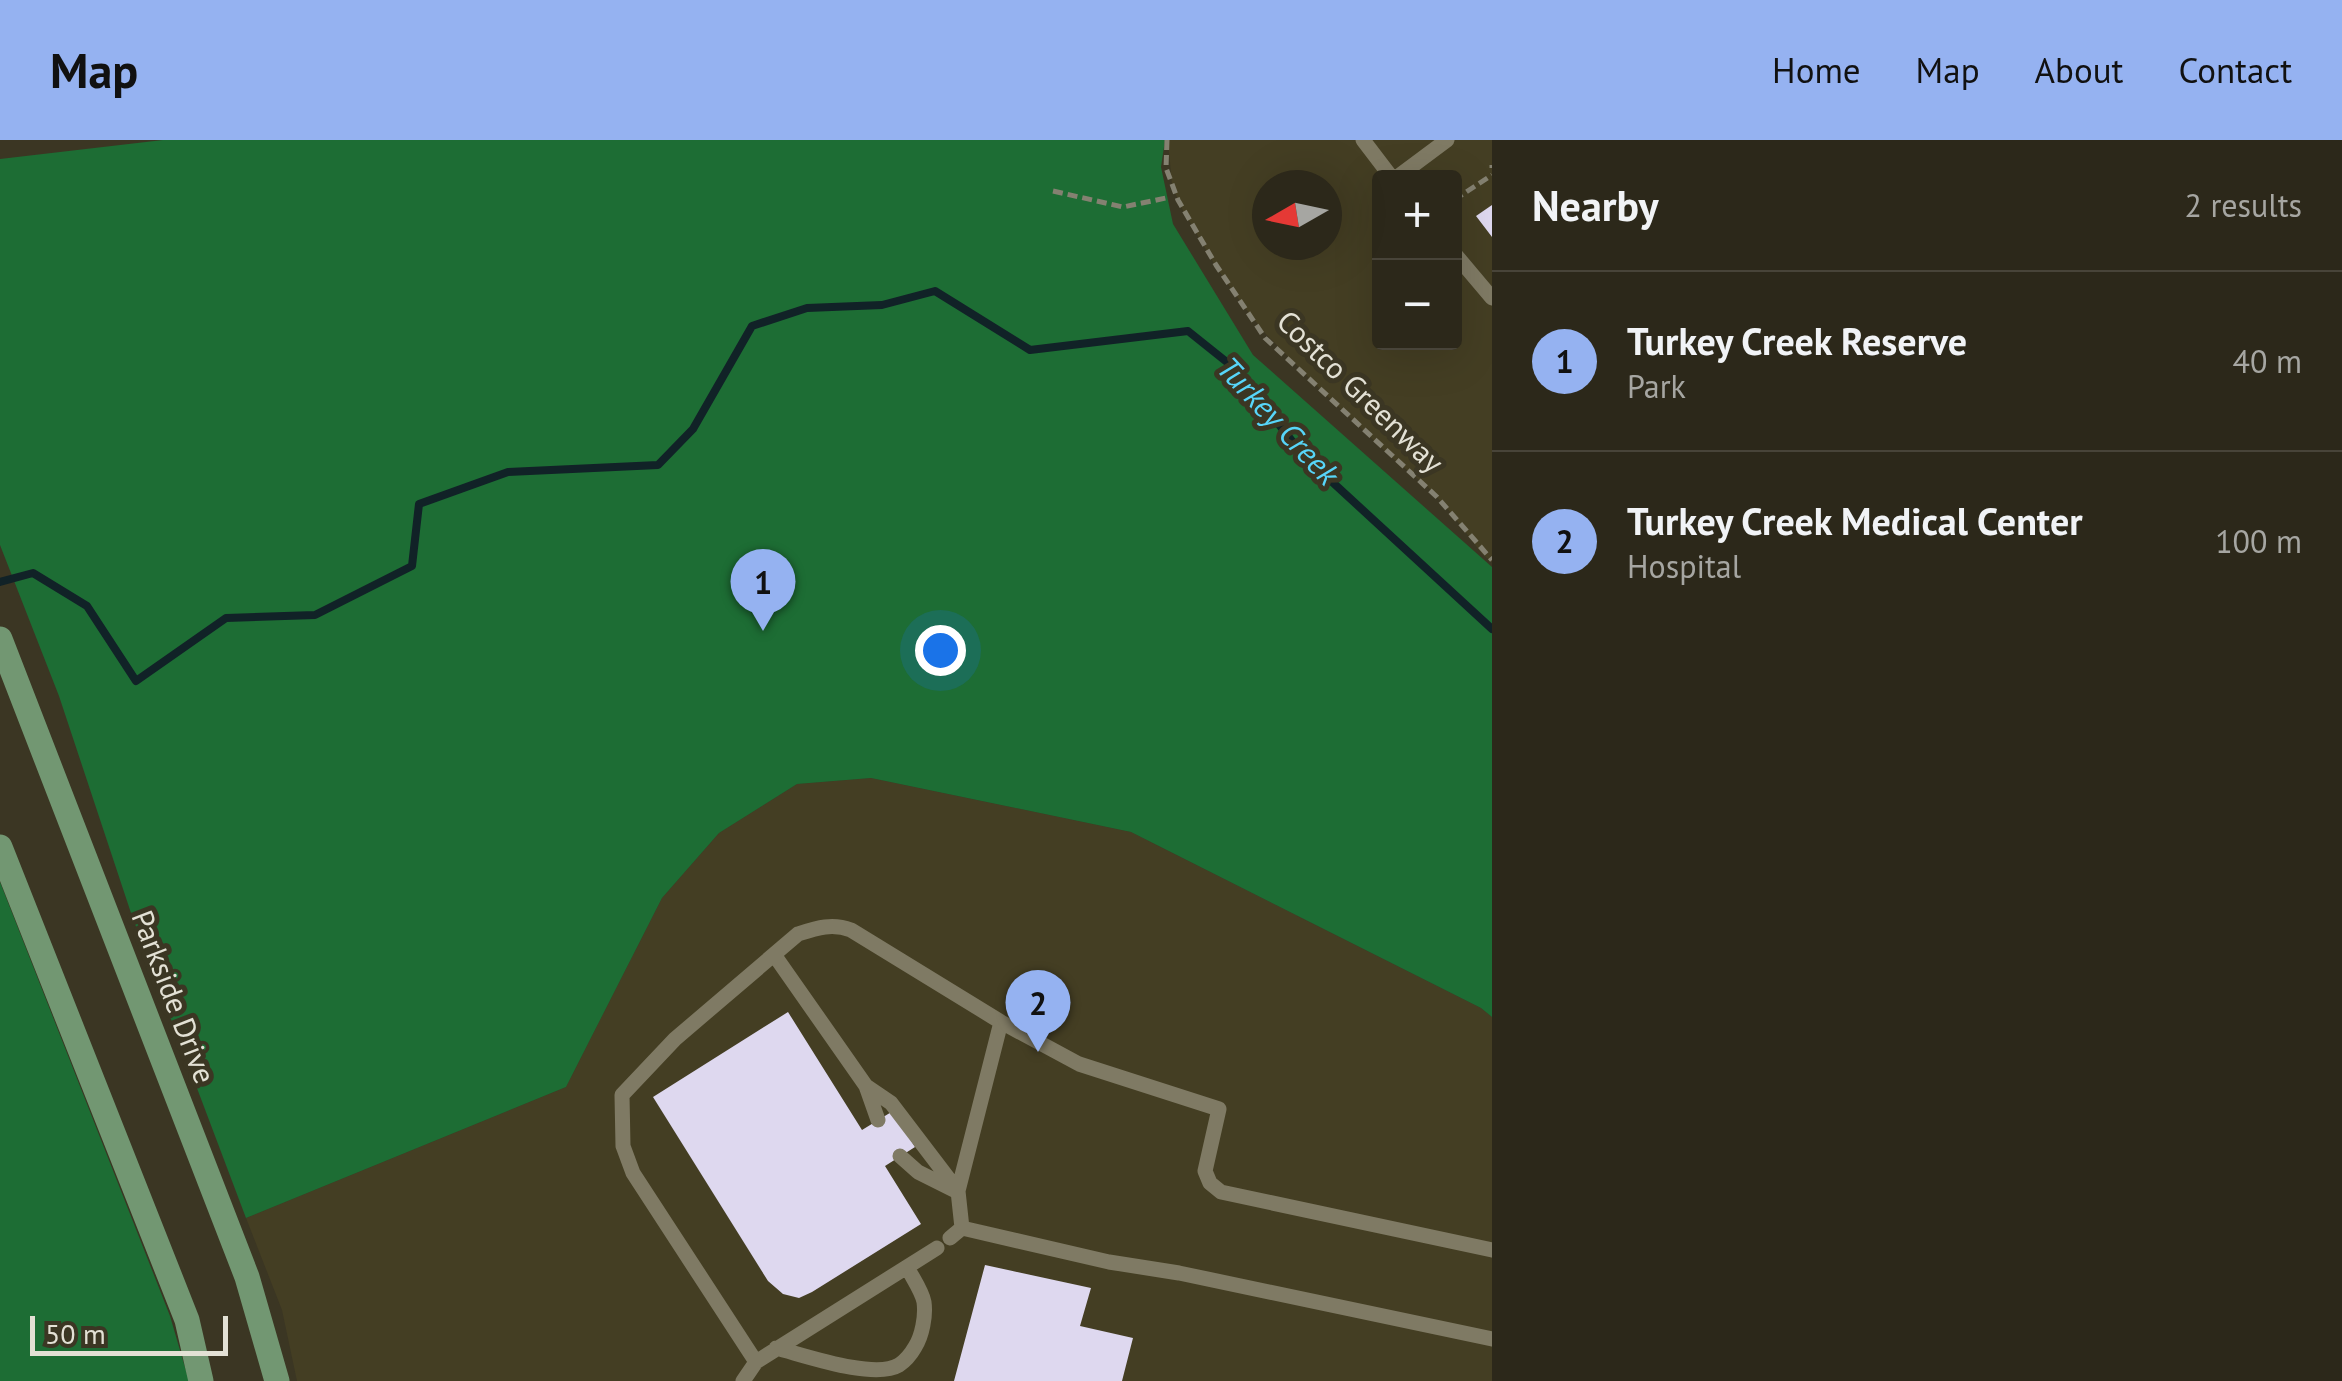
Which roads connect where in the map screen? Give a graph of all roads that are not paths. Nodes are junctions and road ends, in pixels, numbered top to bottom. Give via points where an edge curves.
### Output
1 (1363, 140) edge
2 (1447, 140) edge
3 (1387, 170) edge
4 (1405, 170) edge
5 (1460, 260) edge
6 (1492, 298) edge
7 (0, 639) edge
8 (0, 847) edge
9 (775, 956) junction
10 (1001, 1022) junction
11 (866, 1086) junction
12 (878, 1120) dead end
13 (900, 1156) dead end
14 (958, 1191) junction
15 (950, 1238) junction
16 (1492, 1250) edge
17 (907, 1267) junction
18 (1492, 1339) edge
19 (776, 1348) junction
20 (756, 1362) junction
21 (201, 1381) edge
22 (277, 1381) edge
23 (743, 1381) edge

1 - 3 lane
2 - 4 lane
5 - 6 lane
7 - 22 street, Parkside Drive via 247,1278
8 - 21 street via 188,1320
9 - 10 lane via 798,934 838,925
9 - 11 lane
9 - 20 lane via 675,1039 622,1095 623,1146 632,1172
10 - 14 lane
10 - 16 lane via 1079,1064 1219,1110 1205,1171 1221,1192
11 - 12 lane
11 - 14 lane via 891,1103
13 - 14 lane
14 - 15 lane
15 - 17 lane
15 - 18 lane via 1196,1277
17 - 19 lane
17 - 19 lane via 924,1301 918,1342 900,1364 856,1368
19 - 20 lane
20 - 23 lane

